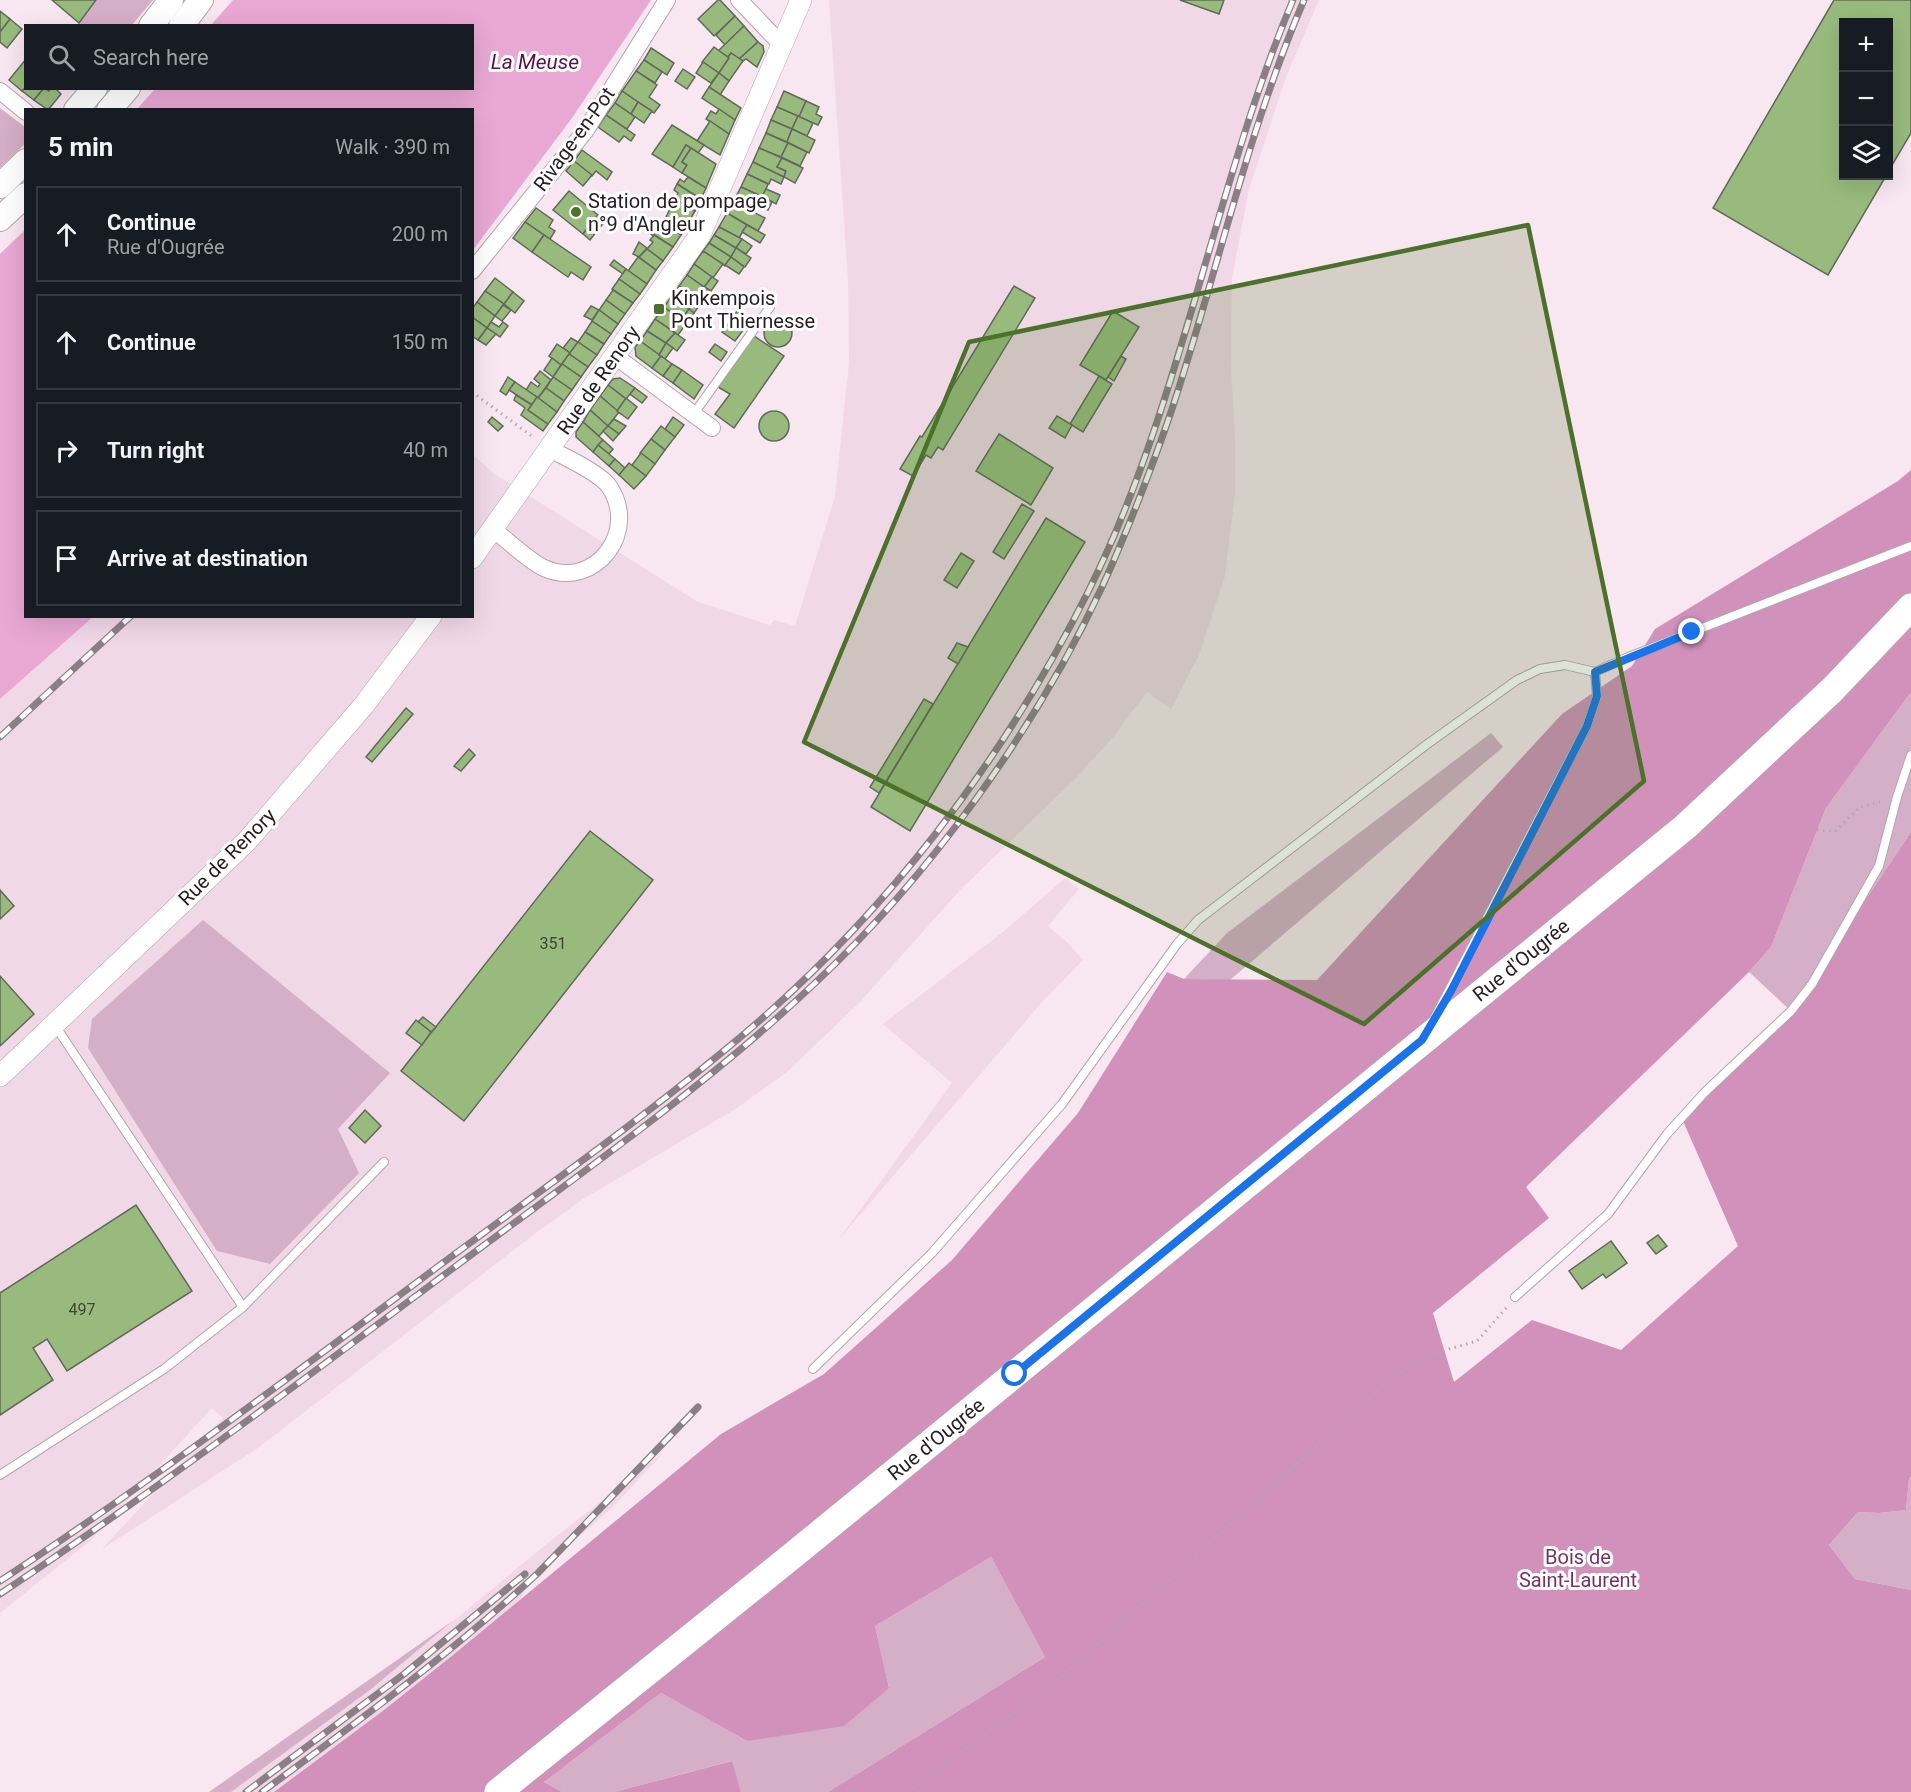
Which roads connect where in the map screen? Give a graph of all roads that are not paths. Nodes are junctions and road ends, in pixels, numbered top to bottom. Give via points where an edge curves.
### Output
1 (171, 0) edge
2 (201, 0) edge
3 (667, 0) edge
4 (739, 0) edge
5 (800, 0) edge
6 (153, 24) edge
7 (183, 24) edge
8 (782, 45) junction
9 (93, 90) edge
10 (126, 90) edge
11 (0, 91) edge
12 (78, 108) edge
13 (111, 108) edge
14 (24, 110) edge
15 (24, 163) edge
16 (0, 186) edge
17 (24, 197) edge
18 (0, 219) edge
19 (474, 269) edge
20 (770, 307) dead end
21 (615, 356) junction
22 (693, 415) junction
23 (712, 428) dead end
24 (549, 448) junction
25 (493, 529) junction
26 (1911, 546) edge
27 (474, 555) edge
28 (1911, 608) edge
29 (430, 618) edge
30 (1595, 672) junction
31 (1911, 755) edge
32 (54, 1024) junction
33 (1422, 1040) junction
34 (0, 1076) edge
35 (384, 1162) dead end
36 (1515, 1297) road end
37 (243, 1306) junction
38 (813, 1369) dead end
39 (0, 1475) edge
40 (498, 1792) edge

1 - 6 main road
2 - 7 main road
3 - 19 street, Rivage-en-Pot via 586,130
4 - 8 street
5 - 8 street, Rue de Renory
8 - 21 street, Rue de Renory via 700,235
9 - 12 main road
10 - 13 main road
11 - 14 street
15 - 16 main road
17 - 18 main road
20 - 22 lane
21 - 22 street
21 - 24 street, Rue de Renory
22 - 23 street
24 - 25 street, Rue de Renory
24 - 25 street via 606,483 615,496 619,524 609,551 596,564 580,571 562,572 544,568
25 - 27 street, Rue de Renory
26 - 30 lane
28 - 33 main road, Rue d'Ougrée via 1832,690 1685,827
29 - 32 street, Rue de Renory via 387,676 254,833
30 - 33 lane via 1597,696 1587,726
30 - 38 lane via 1565,665 1540,669 1517,680 1198,920 1062,1104 932,1253
31 - 36 lane via 1879,866 1812,984 1791,1011 1704,1093 1667,1134 1608,1214
32 - 34 street, Rue de Renory
32 - 37 lane
33 - 40 main road, Rue d'Ougrée
35 - 37 lane
37 - 39 lane via 164,1369

